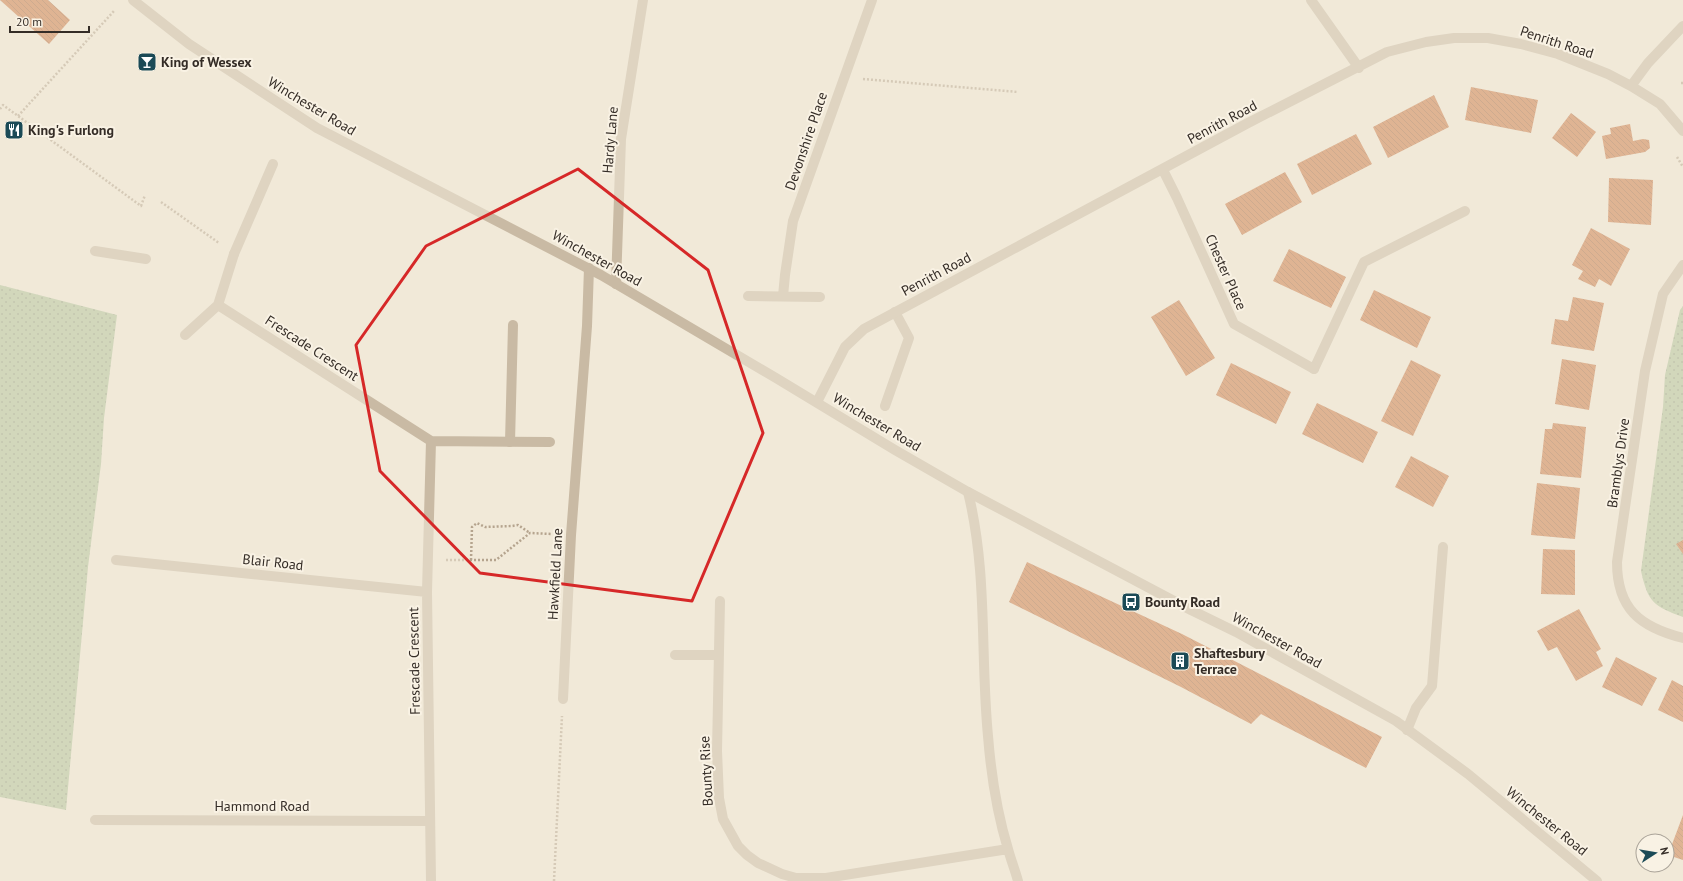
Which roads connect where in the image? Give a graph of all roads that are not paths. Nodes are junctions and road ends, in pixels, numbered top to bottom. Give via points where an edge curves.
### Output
1 (133, 0) edge
2 (643, 0) edge
3 (872, 0) edge
4 (1311, 0) edge
5 (1683, 26) edge
6 (1358, 68) junction
7 (1632, 86) junction
8 (1683, 131) edge
9 (273, 164) dead end
10 (1162, 170) junction
11 (1465, 211) dead end
12 (95, 251) dead end
13 (146, 259) dead end
14 (1683, 265) edge
15 (589, 268) junction
16 (616, 284) junction
17 (748, 296) dead end
18 (783, 296) junction
19 (820, 297) dead end
20 (218, 305) junction
21 (895, 312) junction
22 (513, 325) dead end
23 (185, 335) dead end
24 (816, 402) junction
25 (884, 406) dead end
26 (431, 441) junction
27 (510, 442) junction
28 (550, 442) dead end
29 (968, 492) junction
30 (1443, 547) dead end
31 (116, 560) dead end
32 (427, 592) junction
33 (720, 601) dead end
34 (1683, 638) edge
35 (675, 655) dead end
36 (719, 655) junction
37 (563, 699) road end
38 (1407, 730) junction
39 (95, 820) dead end
40 (430, 820) junction
41 (1008, 849) junction
42 (431, 881) edge
43 (1018, 881) edge
44 (1597, 881) edge

1 - 15 street, Winchester Road via 189,44 317,128
2 - 16 street, Hardy Lane via 621,139
3 - 18 street, Devonshire Place via 793,221
4 - 6 street
5 - 7 street via 1648,62
6 - 7 street, Penrith Road via 1387,52 1426,42 1454,38 1488,38 1558,54
6 - 10 street, Penrith Road
7 - 8 street, Penrith Road via 1660,104
9 - 20 street via 234,254
10 - 11 street, Chester Place via 1234,324 1314,369 1364,262
10 - 21 street, Penrith Road
12 - 13 street
14 - 34 street, Bramblys Drive via 1663,294 1645,371 1617,572 1622,597 1632,612 1654,629
15 - 16 street, Winchester Road
15 - 37 street, Hawkfield Lane
16 - 24 street, Winchester Road
17 - 18 street
18 - 19 street
20 - 23 street
20 - 26 street, Frescade Crescent
21 - 24 street, Penrith Road via 864,329 845,347
21 - 25 street via 908,338
22 - 27 street
24 - 29 street, Winchester Road
26 - 27 street
26 - 32 street, Frescade Crescent
27 - 28 street
29 - 38 street, Winchester Road via 1236,632 1396,721
29 - 41 street via 982,576 988,736 997,803
30 - 38 street via 1432,686 1416,708
31 - 32 street, Blair Road
32 - 40 street, Frescade Crescent
33 - 36 street, Bounty Rise
35 - 36 street
36 - 41 street, Bounty Rise via 719,798 723,819 738,846 747,855 782,874 796,878 826,878
38 - 44 street, Winchester Road via 1468,774
39 - 40 street, Hammond Road
40 - 42 street, Frescade Crescent
41 - 43 street

